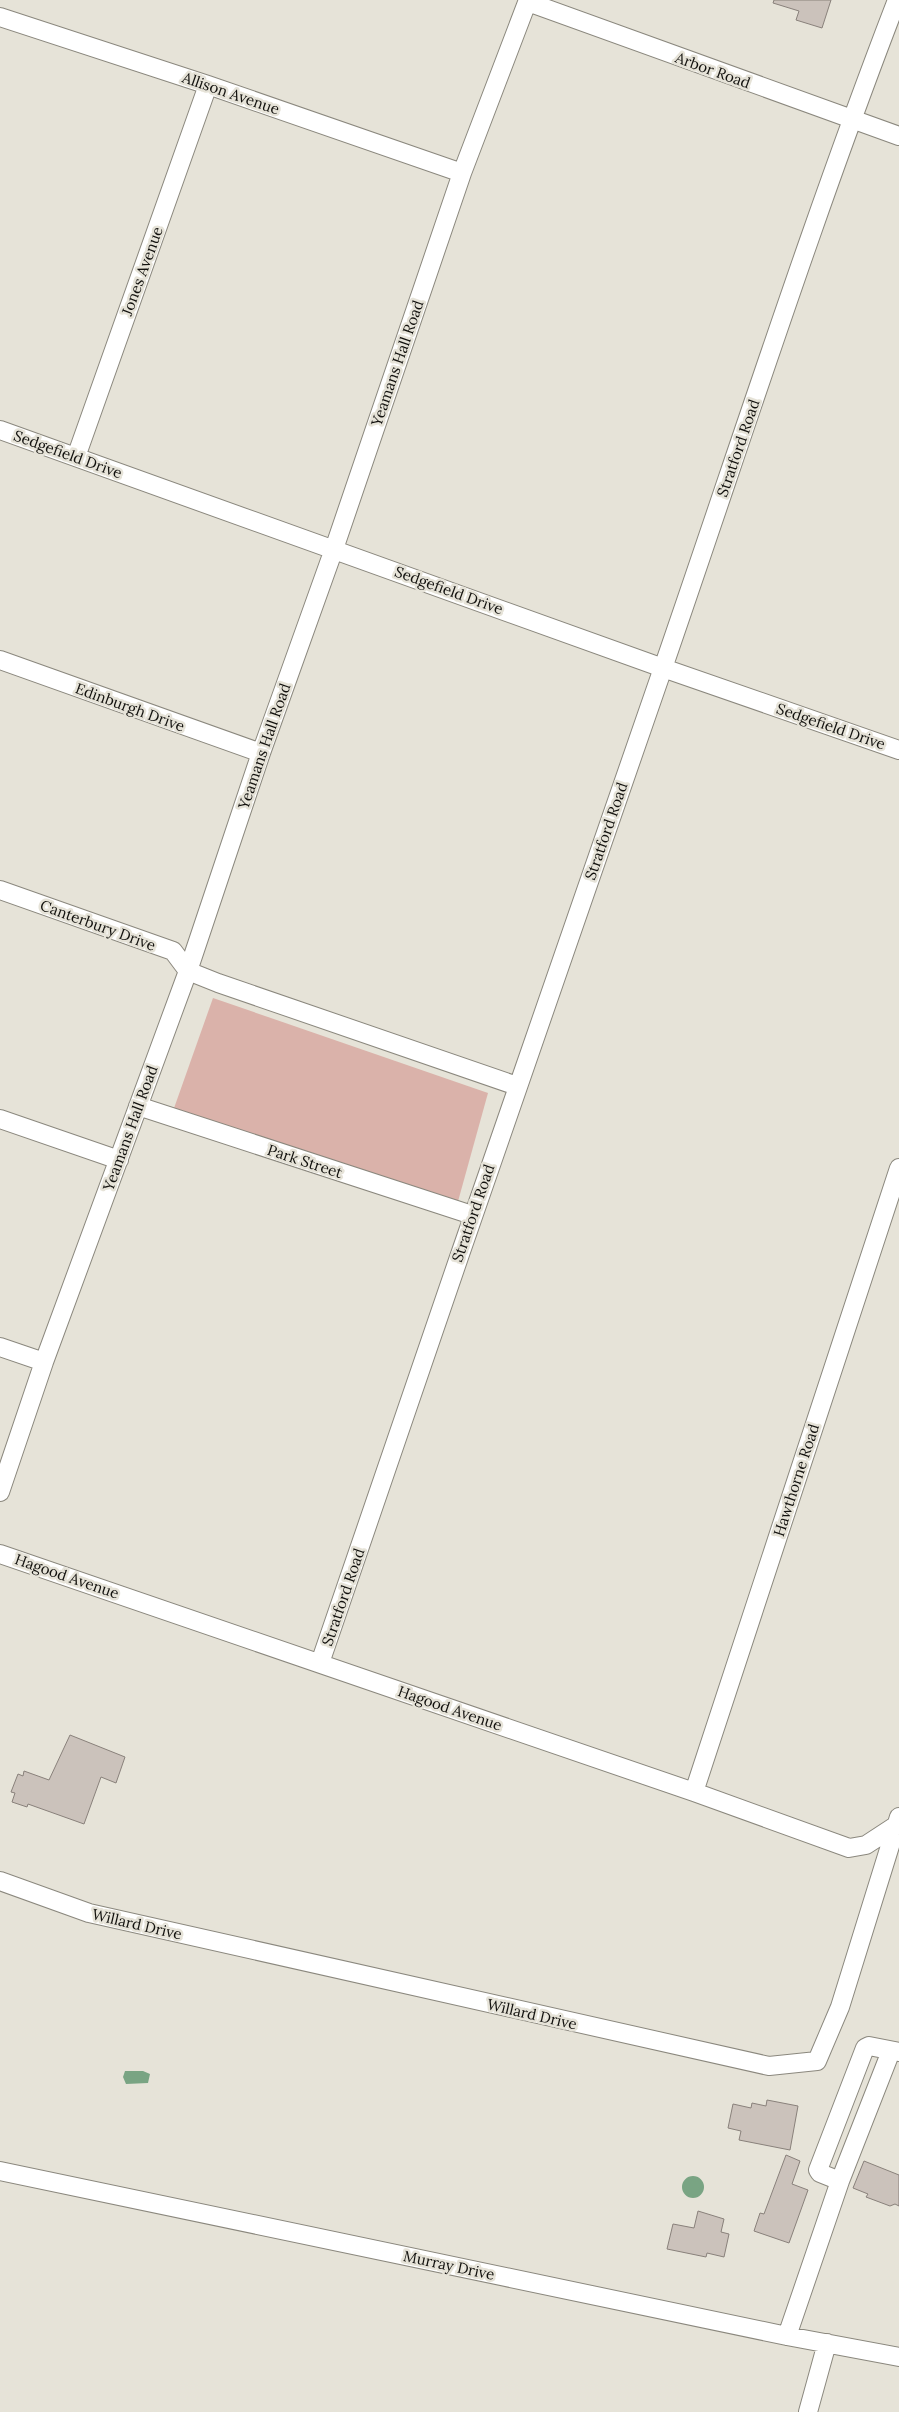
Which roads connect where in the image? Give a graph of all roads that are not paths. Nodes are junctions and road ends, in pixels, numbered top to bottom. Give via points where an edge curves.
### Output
1 (897, 0) edge
2 (528, 1) edge
3 (0, 17) edge
4 (208, 85) junction
5 (850, 120) junction
6 (899, 136) edge
7 (462, 173) junction
8 (0, 430) edge
9 (76, 457) junction
10 (334, 549) junction
11 (0, 660) edge
12 (663, 668) junction
13 (899, 750) edge
14 (261, 753) junction
15 (0, 890) edge
16 (188, 971) junction
17 (517, 1086) junction
18 (138, 1106) junction
19 (0, 1119) edge
20 (119, 1160) junction
21 (899, 1168) edge
22 (472, 1215) junction
23 (0, 1346) edge
24 (44, 1362) junction
25 (0, 1492) edge
26 (0, 1554) edge
27 (320, 1663) junction
28 (694, 1792) junction
29 (897, 1822) edge
30 (0, 1881) edge
31 (895, 2052) edge
32 (0, 2171) edge
33 (840, 2180) junction
34 (787, 2336) junction
35 (827, 2343) junction
36 (899, 2357) edge
37 (808, 2412) edge

1 - 5 street, Stratford Road
2 - 5 street, Arbor Road
2 - 7 street, Yeamans Hall Road
3 - 4 street, Allison Avenue
4 - 7 street, Allison Avenue
4 - 9 street, Jones Avenue
5 - 6 street, Arbor Road
5 - 12 street, Stratford Road
7 - 10 street, Yeamans Hall Road
8 - 9 street, Sedgefield Drive
9 - 10 street, Sedgefield Drive
10 - 12 street, Sedgefield Drive
10 - 14 street, Yeamans Hall Road
11 - 14 street, Edinburgh Drive
12 - 13 street, Sedgefield Drive
12 - 17 street, Stratford Road
14 - 16 street, Yeamans Hall Road
15 - 16 street, Canterbury Drive via 172,951
16 - 17 street
16 - 18 street, Yeamans Hall Road
17 - 22 street, Stratford Road
18 - 20 street, Yeamans Hall Road
18 - 22 street, Park Street
19 - 20 street
20 - 24 street, Yeamans Hall Road
21 - 28 street, Hawthorne Road
22 - 27 street, Stratford Road
23 - 24 street
24 - 25 street, Yeamans Hall Road
26 - 27 street, Hagood Avenue
27 - 28 street, Hagood Avenue
28 - 29 street, Hagood Avenue via 849,1848 866,1845
29 - 30 street, Willard Drive via 840,2007 817,2061 769,2066 89,1912
31 - 33 street
31 - 33 street via 870,2046 865,2048 818,2170
32 - 34 street, Murray Drive
33 - 34 street
34 - 35 street, Murray Drive
35 - 36 street, Murray Drive
35 - 37 street

